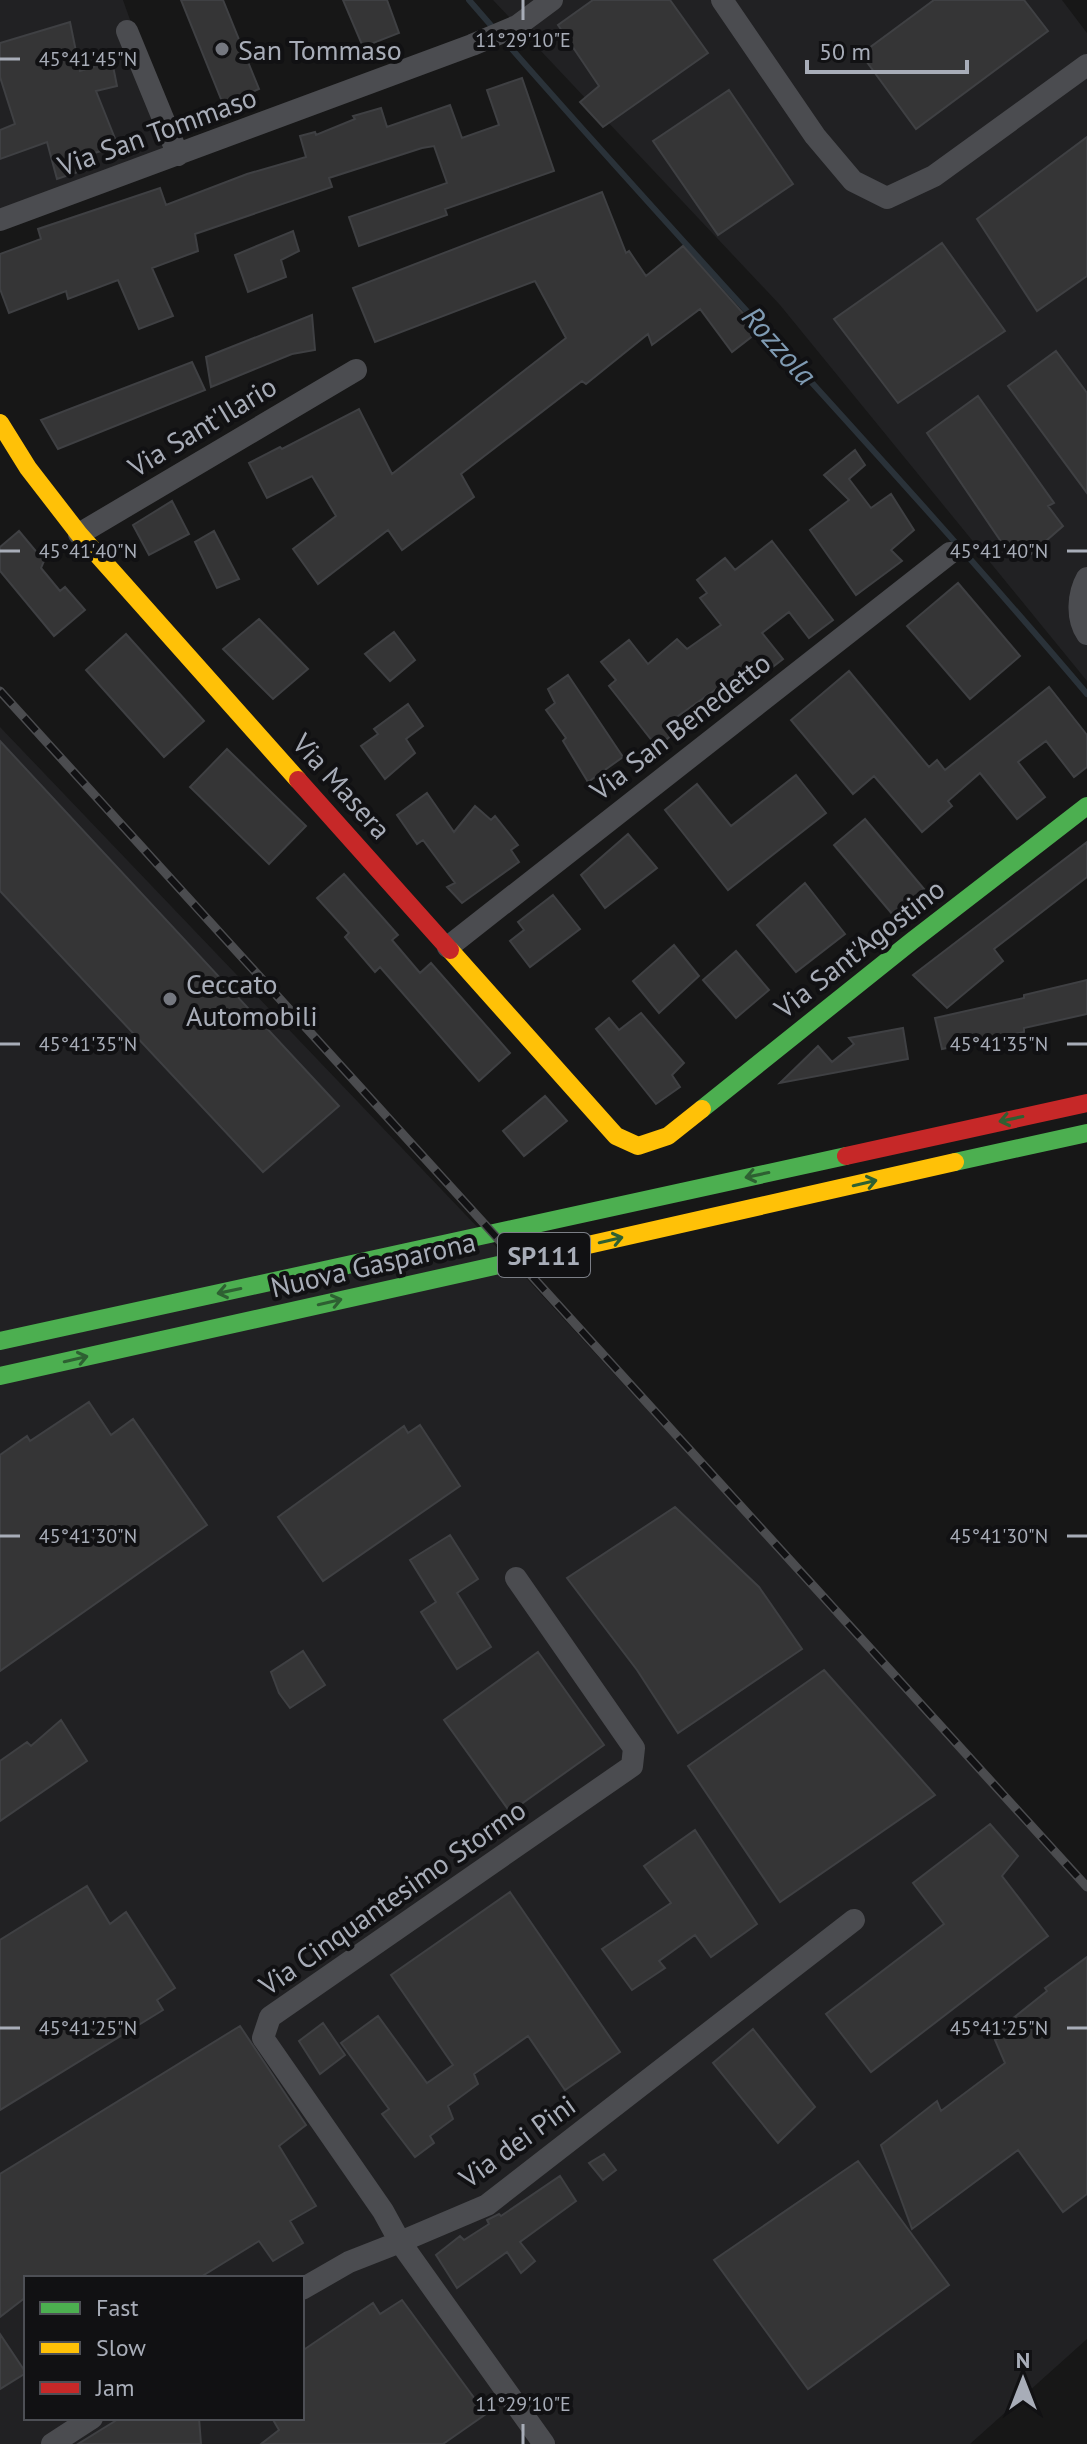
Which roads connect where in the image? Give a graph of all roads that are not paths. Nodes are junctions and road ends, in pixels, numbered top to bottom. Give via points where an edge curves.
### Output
1 (552, 0) edge
2 (722, 0) edge
3 (127, 31) dead end
4 (1087, 65) edge
5 (178, 155) junction
6 (0, 220) edge
7 (356, 370) dead end
8 (0, 423) edge
9 (79, 534) junction
10 (950, 553) dead end
11 (1087, 578) edge
12 (1087, 634) edge
13 (1087, 806) edge
14 (448, 947) junction
15 (1087, 1103) edge
16 (1087, 1133) edge
17 (668, 1136) joint
18 (0, 1341) edge
19 (0, 1376) edge
20 (516, 1578) dead end
21 (854, 1920) dead end
22 (400, 2242) junction
23 (304, 2288) edge
24 (89, 2420) edge
25 (52, 2444) edge
26 (544, 2444) edge

1 - 5 street, Via San Tommaso via 517,26 476,43
2 - 4 street via 815,136 853,181 887,198 934,176
3 - 5 street
5 - 6 street, Via San Tommaso
7 - 9 street, Via Sant'Ilario
8 - 9 main road, Via Masera
9 - 14 main road, Via Masera
10 - 14 street, Via San Benedetto
11 - 12 street via 1079,592 1081,626
13 - 17 main road, Via Sant'Agostino
14 - 17 main road, Via Masera via 616,1136 638,1146
15 -> 18 main road, Nuova Gasparona / SP111
19 -> 16 main road, Nuova Gasparona / SP111
20 - 22 street, Via Cinquantesimo Stormo via 634,1748 632,1766 270,2017 263,2038
21 - 22 street, Via dei Pini via 487,2205
22 - 23 street
22 - 26 street
24 - 25 street

